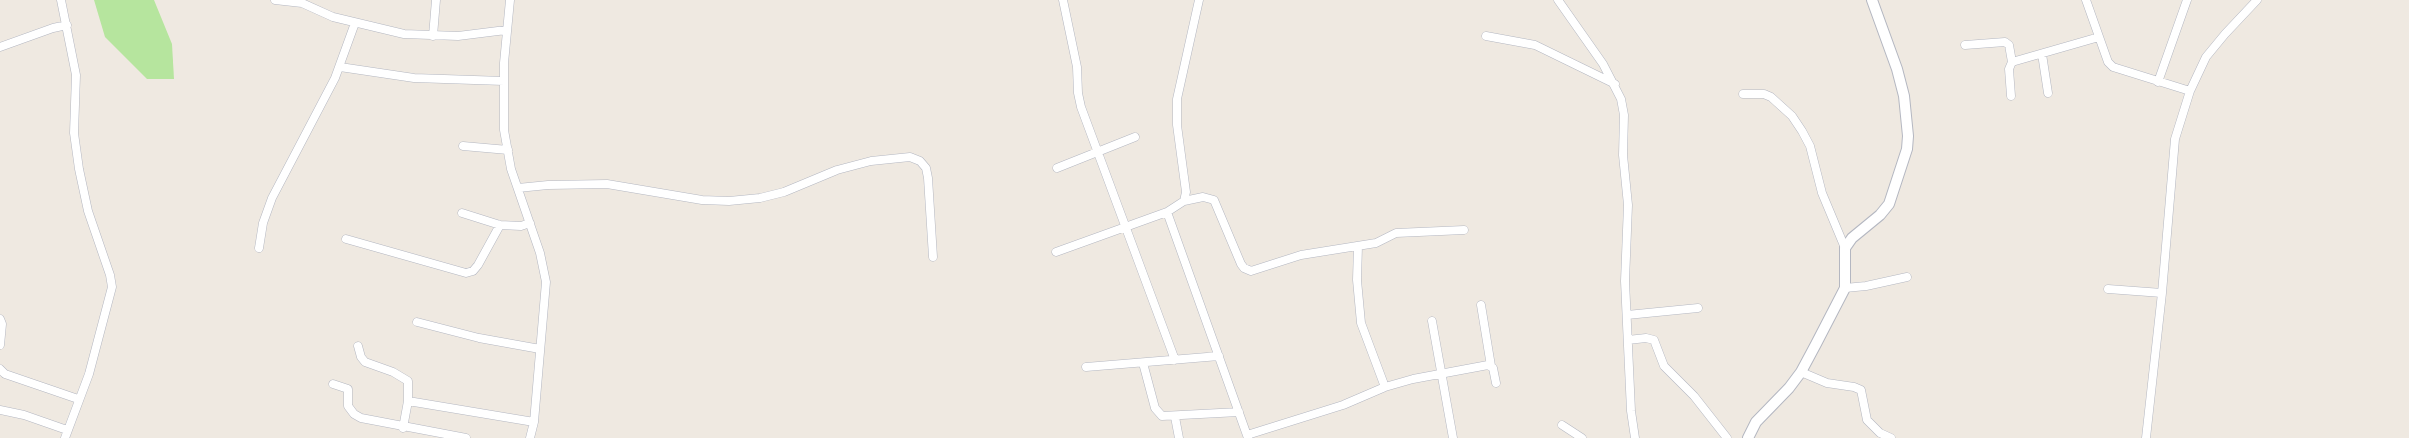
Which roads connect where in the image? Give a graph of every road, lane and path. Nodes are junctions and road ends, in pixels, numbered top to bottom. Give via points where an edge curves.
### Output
1 (61, 0) edge
2 (275, 0) edge
3 (436, 0) edge
4 (510, 0) edge
5 (1063, 0) edge
6 (1198, 0) edge
7 (1558, 0) edge
8 (1872, 0) edge
9 (2086, 0) edge
10 (2187, 0) edge
11 (2257, 0) edge
12 (2249, 4) edge
13 (355, 23) junction
14 (67, 26) junction
15 (506, 30) junction
16 (433, 36) junction
17 (1486, 36) dead end
18 (2099, 37) junction
19 (1965, 45) dead end
20 (0, 46) edge
21 (2042, 54) junction
22 (2012, 62) junction
23 (340, 67) junction
24 (504, 81) junction
25 (2158, 82) junction
26 (1615, 84) junction
27 (2190, 91) junction
28 (1743, 94) dead end
29 (2048, 94) dead end
30 (2011, 96) dead end
31 (1135, 137) dead end
32 (462, 146) dead end
33 (508, 150) junction
34 (1098, 151) junction
35 (1057, 168) dead end
36 (518, 188) junction
37 (1184, 201) junction
38 (462, 212) dead end
39 (1167, 212) junction
40 (530, 223) junction
41 (500, 224) junction
42 (1126, 226) junction
43 (1464, 230) dead end
44 (346, 239) dead end
45 (1358, 246) junction
46 (259, 248) dead end
47 (1845, 248) junction
48 (1056, 252) dead end
49 (933, 257) dead end
50 (1907, 276) dead end
51 (1845, 288) junction
52 (2108, 289) dead end
53 (2162, 293) junction
54 (1481, 305) dead end
55 (1698, 308) dead end
56 (1627, 315) junction
57 (0, 319) edge
58 (1432, 321) dead end
59 (417, 322) dead end
60 (1628, 340) junction
61 (0, 345) edge
62 (358, 346) dead end
63 (540, 348) junction
64 (1219, 356) junction
65 (1175, 360) junction
66 (1143, 363) junction
67 (1492, 366) junction
68 (1086, 367) dead end
69 (0, 369) edge
70 (1801, 372) junction
71 (1441, 374) junction
72 (1496, 383) dead end
73 (333, 384) dead end
74 (1385, 387) junction
75 (78, 399) junction
76 (408, 401) junction
77 (0, 410) edge
78 (1239, 412) junction
79 (1175, 417) junction
80 (534, 422) junction
81 (1562, 425) dead end
82 (403, 428) junction
83 (66, 434) edge
84 (1247, 437) edge
85 (466, 438) edge
86 (530, 438) edge
87 (1179, 438) edge
88 (1453, 438) edge
89 (1582, 438) edge
90 (1635, 438) edge
91 (1727, 438) edge
92 (1748, 438) edge
93 (1891, 438) edge
94 (2146, 438) edge

1 - 14 street
2 - 13 street via 302,4
3 - 16 street
4 - 15 street
5 - 34 street via 1077,67 1078,93
6 - 37 street via 1177,99 1177,126 1186,192
7 - 26 street
8 - 47 street via 1897,69 1907,118 1907,142 1888,204
9 - 18 street
10 - 25 street
11 - 12 street
12 - 27 street via 2206,57
13 - 16 street via 404,34
13 - 23 street
14 - 20 street
14 - 75 street via 76,75 74,133 79,168 88,211 112,287 89,374
15 - 16 street
15 - 24 street
17 - 26 street via 1536,45
18 - 21 street
18 - 25 street via 2112,67
19 - 22 street via 2005,42 2009,45
21 - 22 street
21 - 29 street
22 - 30 street via 2009,69
23 - 24 street via 414,78
23 - 46 street via 272,198
24 - 33 street
25 - 27 street
26 - 56 street via 1624,116 1623,154 1628,205 1624,254
27 - 53 street via 2175,139 2171,165
28 - 47 street via 1771,97 1792,116 1802,131 1810,146 1822,194
31 - 34 street
32 - 33 street
33 - 36 street
34 - 35 street
34 - 42 street
36 - 40 street
36 - 49 street via 548,184 607,184 702,200 729,201 784,192 837,170 871,161 910,157 926,168
37 - 39 street
37 - 45 street via 1203,197 1214,200 1242,264 1248,270 1301,255
38 - 41 street
39 - 42 street
39 - 64 street
40 - 41 street via 521,226
40 - 63 street via 546,282
41 - 44 street via 478,265 466,273
42 - 48 street
42 - 65 street
43 - 45 street via 1396,234 1376,244
45 - 74 street via 1361,323
47 - 51 street
50 - 51 street
51 - 70 street
52 - 53 street
53 - 94 street
54 - 67 street
55 - 56 street
56 - 60 street
57 - 61 street
58 - 71 street
59 - 63 street via 479,338
60 - 90 street
60 - 91 street via 1654,340 1664,366 1694,396
62 - 76 street via 365,362 403,376 408,381
63 - 80 street
64 - 65 street
64 - 78 street
65 - 66 street
66 - 68 street
66 - 79 street via 1158,414
67 - 71 street
67 - 72 street
69 - 75 street via 5,374
70 - 92 street via 1756,422
70 - 93 street via 1827,383 1861,390 1867,420 1880,433
71 - 74 street
71 - 88 street
73 - 82 street via 348,389 348,406 354,414
74 - 84 street via 1343,405
75 - 83 street
76 - 80 street
76 - 82 street
77 - 83 street via 24,415
78 - 79 street
78 - 84 street
79 - 87 street
80 - 86 street
81 - 89 street
82 - 85 street

